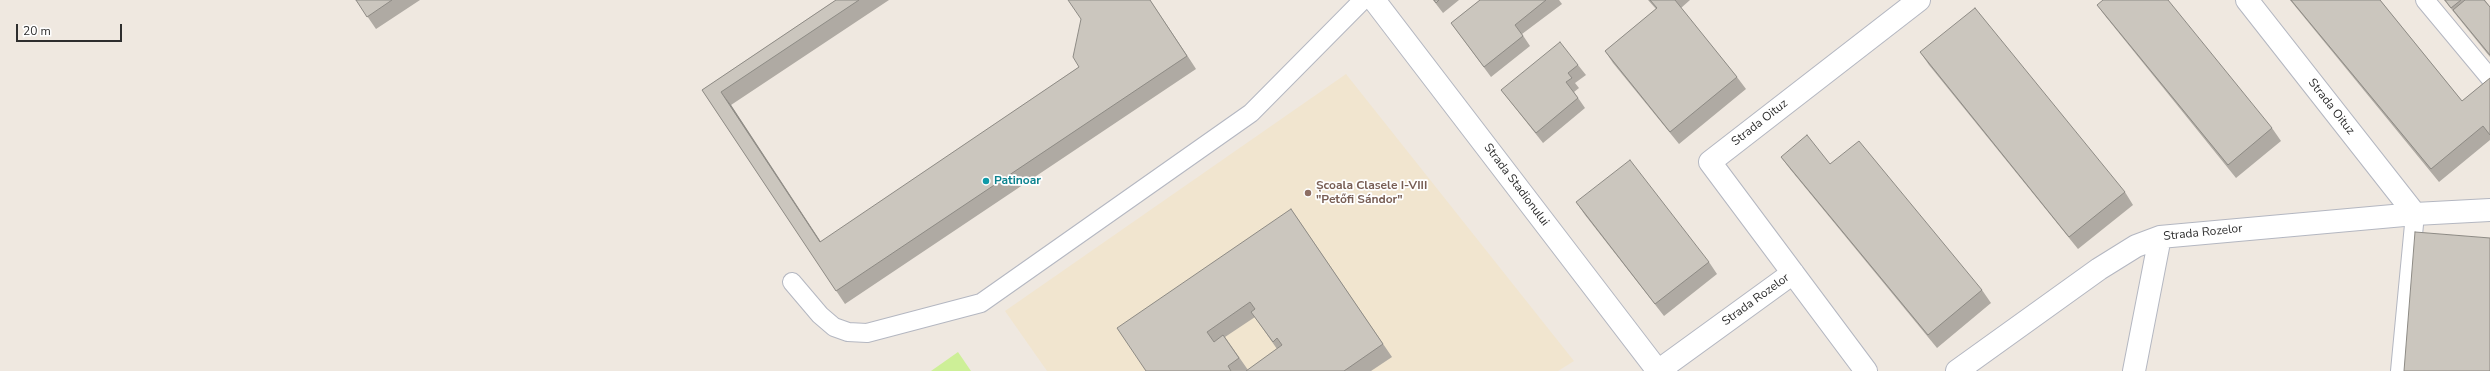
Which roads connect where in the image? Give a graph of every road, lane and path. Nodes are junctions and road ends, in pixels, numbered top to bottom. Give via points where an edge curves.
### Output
1 (1363, 0) edge
2 (1374, 0) edge
3 (1919, 0) edge
4 (2247, 0) edge
5 (2424, 0) edge
6 (2490, 78) edge
7 (2490, 210) edge
8 (2415, 214) junction
9 (2160, 237) junction
10 (1793, 273) junction
11 (792, 282) dead end
12 (1658, 371) edge
13 (1866, 371) edge
14 (1956, 371) edge
15 (2134, 371) edge
16 (2400, 371) edge

1 - 11 lane via 1251,113 981,303 867,333 848,332 834,326 820,315
2 - 12 street, Strada Stadionului
3 - 10 street, Strada Oituz via 1710,162
4 - 8 street, Strada Oituz
5 - 6 lane
7 - 8 street, Strada Rozelor
8 - 9 street, Strada Rozelor
8 - 16 lane
9 - 14 street, Strada Rozelor via 2136,246 2099,269
9 - 15 street
10 - 12 street, Strada Rozelor
10 - 13 street, Strada Rozelor

